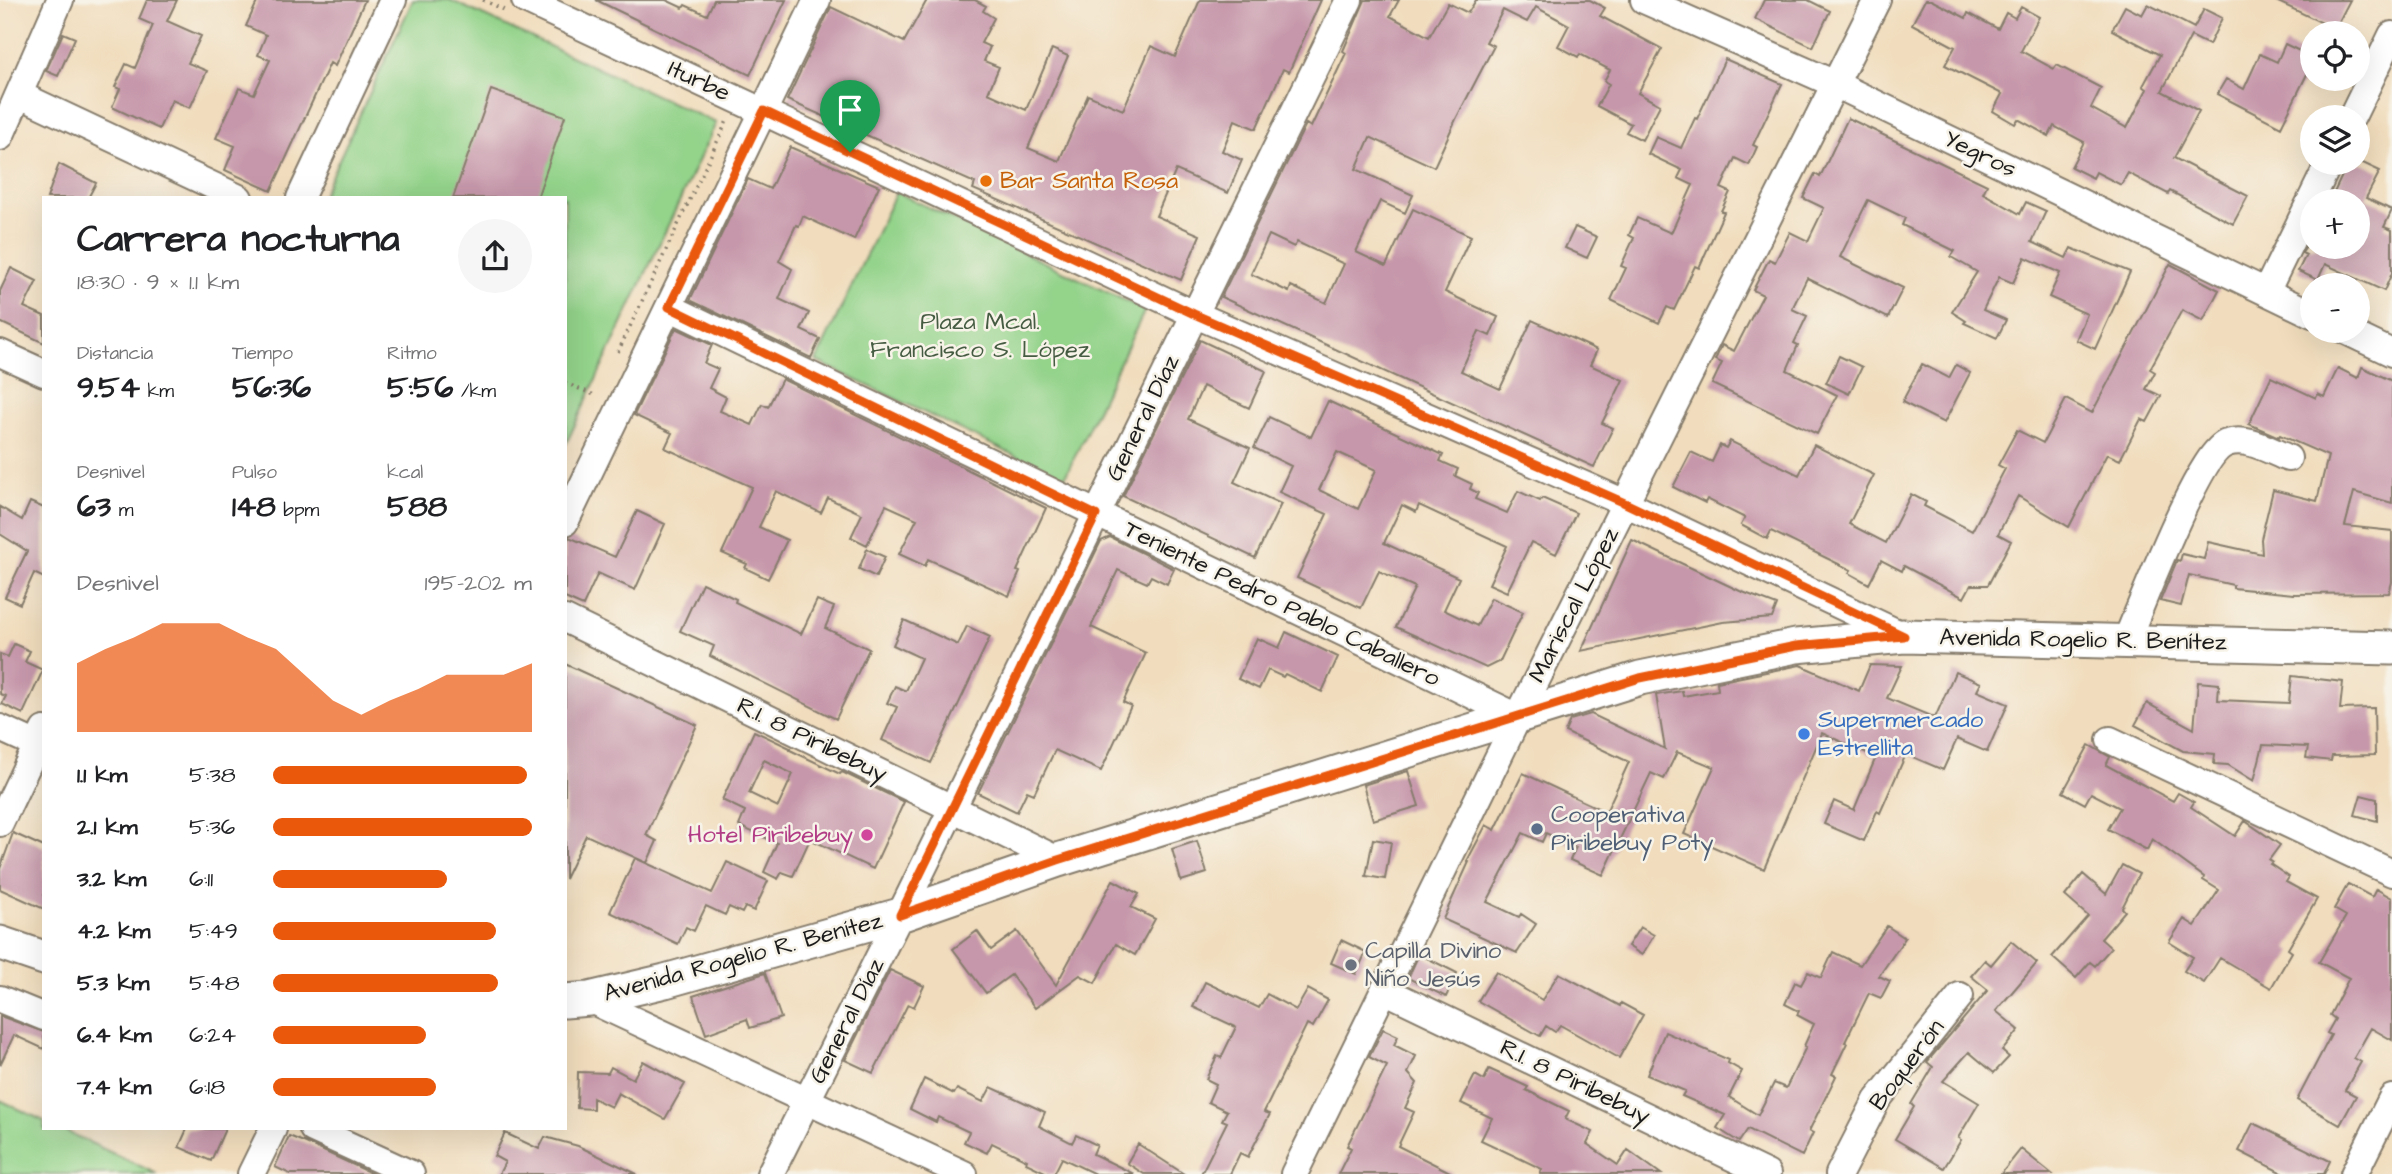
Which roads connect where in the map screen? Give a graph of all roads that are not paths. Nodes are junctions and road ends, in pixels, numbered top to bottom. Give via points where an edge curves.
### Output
1 (60, 0) edge
2 (393, 0) edge
3 (817, 0) edge
4 (1349, 0) edge
5 (1644, 0) edge
6 (1877, 0) edge
7 (516, 6) edge
8 (2392, 35) edge
9 (1835, 84) junction
10 (20, 96) junction
11 (2358, 105) edge
12 (764, 111) junction
13 (0, 137) edge
14 (2323, 175) edge
15 (235, 196) edge
16 (301, 196) edge
17 (2266, 292) junction
18 (669, 307) junction
19 (2300, 308) edge
20 (1194, 314) junction
21 (2370, 342) edge
22 (0, 353) edge
23 (2392, 353) edge
24 (42, 372) edge
25 (2288, 458) dead end
26 (1625, 503) junction
27 (1096, 515) junction
28 (567, 518) edge
29 (567, 620) edge
30 (1904, 636) junction
31 (2126, 641) junction
32 (2392, 648) edge
33 (1518, 717) junction
34 (0, 728) edge
35 (2110, 740) dead end
36 (41, 741) edge
37 (952, 808) junction
38 (0, 823) edge
39 (1058, 860) junction
40 (2392, 873) edge
41 (900, 915) junction
42 (0, 943) edge
43 (42, 957) edge
44 (1384, 990) junction
45 (573, 996) edge
46 (1960, 996) dead end
47 (0, 999) edge
48 (42, 1016) edge
49 (2392, 1098) edge
50 (807, 1100) junction
51 (273, 1130) edge
52 (315, 1130) edge
53 (251, 1174) edge
54 (411, 1174) edge
55 (769, 1174) edge
56 (964, 1174) edge
57 (1294, 1174) edge
58 (1767, 1174) edge
59 (1839, 1174) edge
60 (2354, 1174) edge

1 - 10 street
2 - 16 street
3 - 12 street
4 - 20 street, General Díaz
5 - 9 street, Yegros
6 - 9 street, Mariscal López
7 - 12 street, Iturbe
8 - 11 street
9 - 17 street, Yegros
9 - 26 street, Mariscal López
10 - 13 street
10 - 15 street
12 - 18 street
12 - 20 street, Iturbe
14 - 17 street
17 - 19 street, Yegros
18 - 27 street, Teniente Pedro Pablo Caballero
18 - 28 street
20 - 26 street, Iturbe
20 - 27 street, General Díaz
21 - 23 street
22 - 24 street
25 - 31 street via 2241,440 2224,443 2208,460
26 - 30 street, Iturbe
26 - 33 street, Mariscal López
27 - 33 street, Teniente Pedro Pablo Caballero
27 - 37 street, General Díaz
29 - 37 street, R.I. 8 Piribebuy
30 - 31 main road, Avenida Rogelio R. Benítez
30 - 33 main road, Avenida Rogelio R. Benítez via 1796,646 1640,678
31 - 32 main road, Avenida Rogelio R. Benítez
33 - 39 main road, Avenida Rogelio R. Benítez
33 - 44 street, Mariscal López
34 - 36 street
35 - 40 street
36 - 38 street
37 - 39 street, R.I. 8 Piribebuy
37 - 41 street, General Díaz
39 - 41 main road, Avenida Rogelio R. Benítez
41 - 45 main road, Avenida Rogelio R. Benítez via 665,981
41 - 50 street, General Díaz
42 - 43 main road
44 - 57 street, Mariscal López
44 - 58 street, R.I. 8 Piribebuy
45 - 50 street
46 - 59 street, Boquerón via 1877,1100
47 - 48 street
49 - 60 street
50 - 55 street, General Díaz
50 - 56 street
51 - 53 street
52 - 54 street

